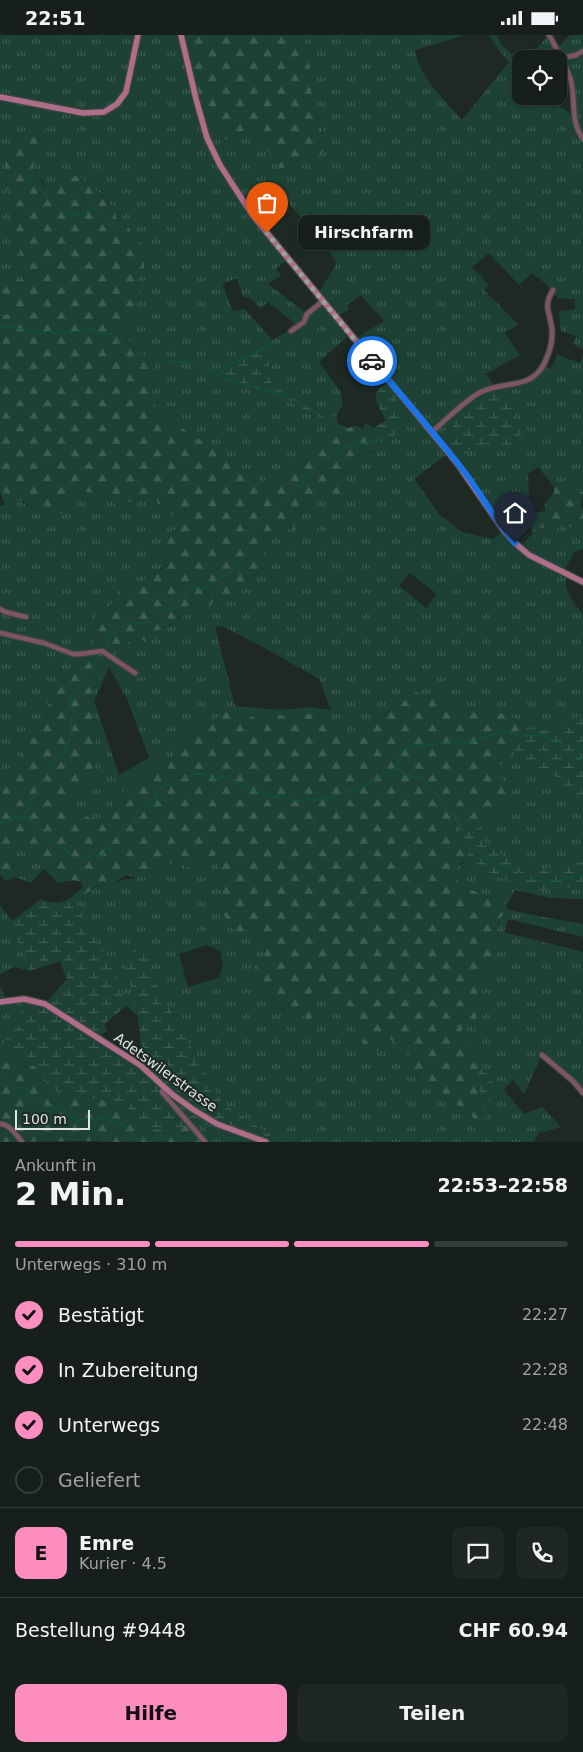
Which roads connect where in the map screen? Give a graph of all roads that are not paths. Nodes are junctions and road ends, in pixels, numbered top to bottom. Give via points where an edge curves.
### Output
1 (138, 35) edge
2 (181, 35) edge
3 (549, 35) edge
4 (557, 50) edge
5 (583, 51) edge
6 (567, 58) edge
7 (567, 72) edge
8 (0, 97) edge
9 (583, 139) edge
10 (553, 290) dead end
11 (323, 301) junction
12 (291, 331) dead end
13 (432, 432) junction
14 (583, 582) edge
15 (0, 609) edge
16 (26, 617) dead end
17 (0, 633) edge
18 (135, 673) dead end
19 (0, 1002) edge
20 (542, 1055) dead end
21 (164, 1087) junction
22 (583, 1093) edge
23 (0, 1124) edge
24 (22, 1142) edge
25 (205, 1142) edge
26 (266, 1142) edge

1 - 8 street via 126,92 117,105 104,112 83,113
2 - 11 street via 207,138 223,169 258,222
3 - 4 street
5 - 6 street
7 - 9 street via 572,84 576,128
10 - 13 street via 547,299 552,345 539,371 530,379 480,392
11 - 12 street
11 - 13 street
13 - 14 street via 515,543 529,555
15 - 16 street
17 - 18 street via 72,653 102,651
19 - 21 street, Adetswilerstrasse via 24,999 45,1004 140,1065
20 - 22 street
21 - 25 street via 163,1095
21 - 26 street, Adetswilerstrasse via 217,1124
23 - 24 street via 11,1128

